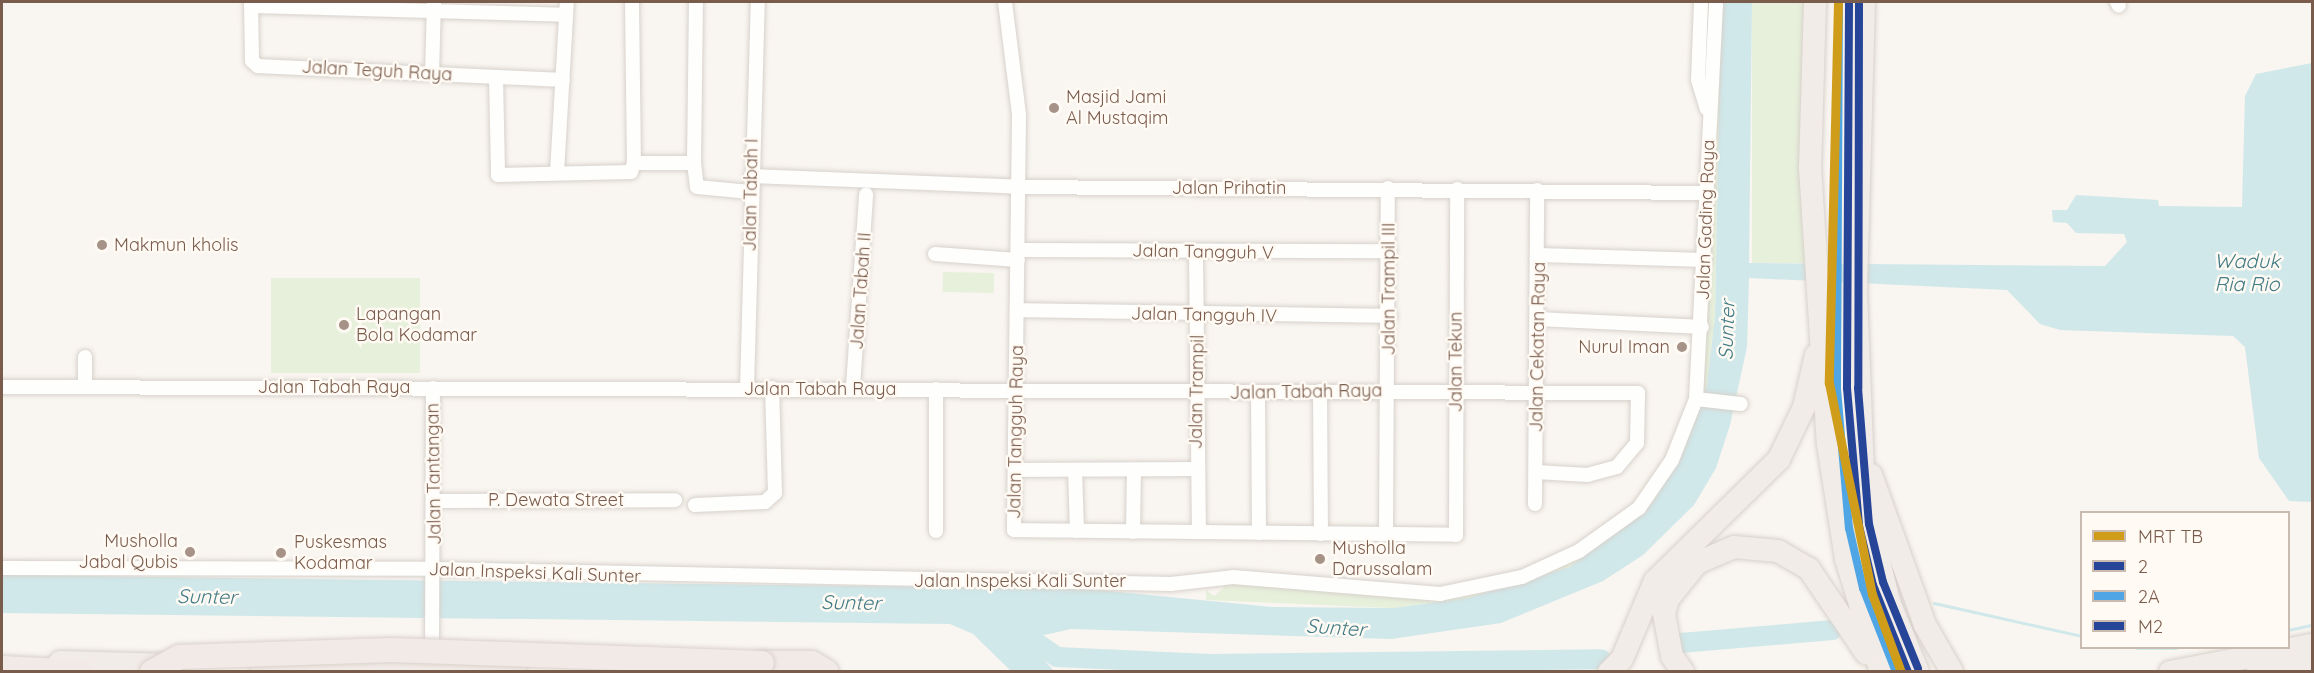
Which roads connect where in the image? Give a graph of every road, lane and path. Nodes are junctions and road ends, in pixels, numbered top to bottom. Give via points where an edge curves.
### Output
1 (632, 2) edge
2 (696, 2) edge
3 (758, 2) edge
4 (1005, 2) edge
5 (1701, 2) edge
6 (1716, 2) edge
7 (1815, 2) edge
8 (1864, 2) edge
9 (251, 4) edge
10 (434, 5) edge
11 (567, 8) edge
12 (432, 74) junction
13 (496, 77) junction
14 (562, 80) junction
15 (1709, 114) junction
16 (634, 163) junction
17 (694, 163) junction
18 (557, 173) junction
19 (751, 177) junction
20 (1020, 187) junction
21 (1388, 188) junction
22 (1457, 189) junction
23 (1537, 190) junction
24 (750, 192) junction
25 (866, 194) dead end
26 (1709, 194) junction
27 (1389, 251) junction
28 (1196, 252) junction
29 (935, 254) dead end
30 (1018, 255) junction
31 (1539, 255) junction
32 (1705, 260) junction
33 (1018, 310) junction
34 (1819, 314) junction
35 (1198, 316) junction
36 (1390, 316) junction
37 (1539, 319) junction
38 (1702, 327) junction
39 (85, 357) dead end
40 (85, 386) junction
41 (2, 387) edge
42 (853, 387) junction
43 (433, 388) junction
44 (772, 388) junction
45 (747, 389) junction
46 (936, 389) junction
47 (1016, 390) junction
48 (1320, 391) junction
49 (1388, 391) junction
50 (1455, 391) junction
51 (1198, 394) junction
52 (1258, 394) junction
53 (1538, 394) junction
54 (1698, 399) junction
55 (1739, 403) dead end
56 (1862, 442) junction
57 (1196, 469) junction
58 (1016, 470) junction
59 (1075, 470) junction
60 (1134, 470) junction
61 (1536, 472) junction
62 (675, 500) dead end
63 (436, 501) junction
64 (1535, 504) dead end
65 (695, 505) dead end
66 (936, 531) dead end
67 (1077, 531) junction
68 (1133, 531) junction
69 (1198, 532) junction
70 (1259, 533) junction
71 (1321, 534) junction
72 (1386, 534) junction
73 (1456, 535) joint
74 (2, 568) edge
75 (435, 573) junction
76 (1862, 625) junction
77 (2313, 645) edge
78 (1936, 648) junction
79 (2, 659) edge
80 (2313, 661) edge
81 (1616, 665) edge
82 (432, 667) junction
83 (2, 668) edge
84 (82, 672) edge
85 (152, 672) edge
86 (516, 672) edge
87 (827, 672) edge
88 (1683, 672) edge
89 (1879, 672) edge
90 (1918, 672) edge
91 (1952, 672) edge
92 (1962, 672) edge
93 (2170, 672) edge
94 (2256, 672) edge

1 - 16 street
2 - 17 street
3 - 19 street, Jalan Tabah I
4 - 20 street, Jalan Tangguh Raya via 1018,89
5 - 15 street, Jalan Gading Raya via 1698,80
6 - 15 street, Jalan Gading Raya
7 - 34 highway via 1810,140
8 - 56 highway via 1856,266
9 - 10 street
9 - 12 street, Jalan Teguh Raya via 252,60 258,66
10 - 11 street
10 - 12 street
11 - 14 street
12 - 13 street, Jalan Teguh Raya
13 - 14 street, Jalan Teguh Raya
13 - 18 street via 495,171
14 - 18 street
15 - 26 street, Jalan Gading Raya
16 - 17 street
16 - 18 street via 631,172
17 - 24 street via 698,187
19 - 20 street, Jalan Prihatin
19 - 24 street, Jalan Tabah I
20 - 21 street, Jalan Prihatin
20 - 30 street, Jalan Tangguh Raya
21 - 22 street, Jalan Prihatin
21 - 27 street, Jalan Trampil III
22 - 23 street, Jalan Prihatin
22 - 50 street, Jalan Tekun
23 - 26 street, Jalan Prihatin
23 - 31 street, Jalan Cekatan Raya
24 - 45 street, Jalan Tabah I
25 - 42 street, Jalan Tabah II
26 - 32 street, Jalan Gading Raya
27 - 28 street, Jalan Tangguh V
27 - 36 street, Jalan Trampil III
28 - 30 street, Jalan Tangguh V
28 - 35 street, Jalan Trampil
29 - 30 street, Jalan Tangguh V
30 - 33 street, Jalan Tangguh Raya
31 - 32 street
31 - 37 street, Jalan Cekatan Raya
32 - 38 street, Jalan Gading Raya
33 - 35 street, Jalan Tangguh IV
33 - 47 street, Jalan Tangguh Raya
34 - 76 highway via 1828,444 1846,559
34 - 81 highway via 1804,407 1779,459 1664,570 1646,595
35 - 36 street, Jalan Tangguh IV
35 - 51 street, Jalan Trampil
36 - 49 street, Jalan Trampil III
37 - 38 street
37 - 53 street, Jalan Cekatan Raya
38 - 54 street, Jalan Inspeksi Kali Sunter
39 - 40 street
40 - 41 street, Jalan Tabah Raya
40 - 43 street, Jalan Tabah Raya
42 - 44 street, Jalan Tabah Raya
42 - 46 street, Jalan Tabah Raya
43 - 45 street, Jalan Tabah Raya
43 - 63 street, Jalan Tantangan
44 - 45 street, Jalan Tabah Raya
44 - 65 street via 775,493 765,502
46 - 47 street, Jalan Tabah Raya
46 - 66 street
47 - 51 street, Jalan Tabah Raya
47 - 58 street, Jalan Tangguh Raya
48 - 49 street, Jalan Tabah Raya
48 - 52 street, Jalan Tabah Raya
48 - 71 street
49 - 50 street, Jalan Tabah Raya
49 - 72 street, Jalan Trampil III
50 - 53 street, Jalan Tabah Raya
50 - 73 street, Jalan Tekun
51 - 52 street, Jalan Tabah Raya
51 - 57 street, Jalan Trampil
52 - 70 street
53 - 61 street, Jalan Cekatan Raya
53 - 61 street, Jalan Tabah Raya via 1638,393 1637,443 1625,461 1596,474
54 - 55 street
54 - 75 street, Jalan Inspeksi Kali Sunter via 1661,479 1626,520 1579,551 1522,577 1449,593 1233,577 1171,584
56 - 78 highway via 1906,576
56 - 90 highway via 1867,519 1891,610
57 - 60 street
57 - 69 street, Jalan Trampil
58 - 59 street
58 - 67 street, Jalan Tangguh Raya via 1014,530
59 - 60 street
59 - 67 street
60 - 68 street
61 - 64 street, Jalan Cekatan Raya
62 - 63 street, P. Dewata Street
63 - 75 street, Jalan Tantangan
67 - 68 street, Jalan Tangguh Raya
68 - 69 street, Jalan Tangguh Raya
69 - 70 street, Jalan Tangguh Raya
70 - 71 street, Jalan Tangguh Raya
71 - 72 street, Jalan Tangguh Raya
72 - 73 street, Jalan Tangguh Raya
74 - 75 street, Jalan Inspeksi Kali Sunter
75 - 82 street, Jalan Tantangan
76 - 88 highway via 1809,569 1778,551 1734,547 1697,563 1668,599 1664,614 1672,656
76 - 89 highway
77 - 93 highway
78 - 91 highway
78 - 92 highway
79 - 82 highway
80 - 94 highway
82 - 86 highway
83 - 84 highway
85 - 87 highway, bridge via 179,657 391,650 812,663

